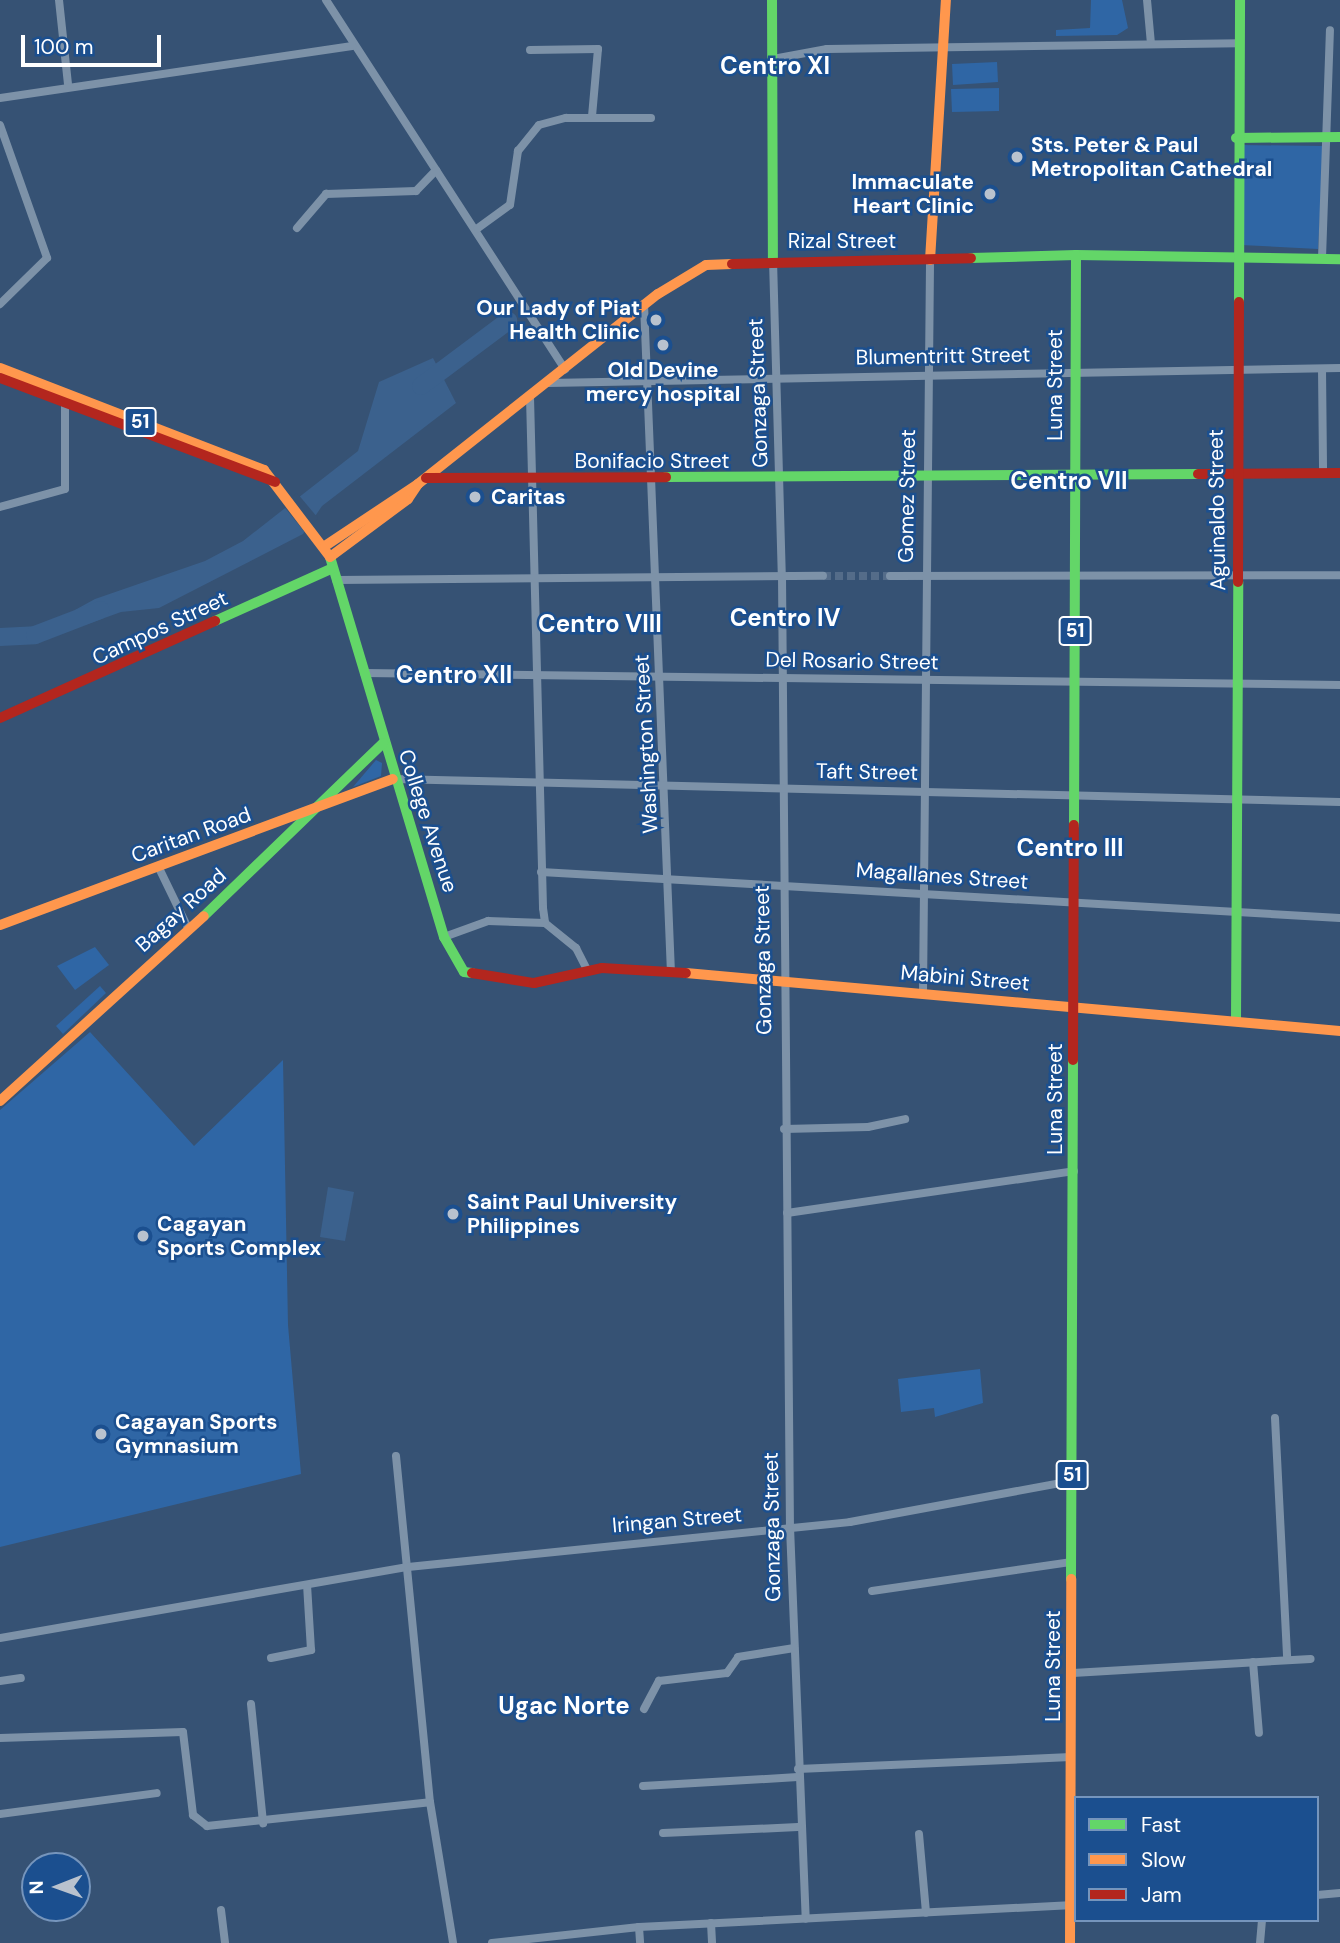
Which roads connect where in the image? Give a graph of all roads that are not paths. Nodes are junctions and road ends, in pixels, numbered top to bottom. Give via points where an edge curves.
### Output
1 (59, 0) edge
2 (326, 0) edge
3 (772, 0) edge
4 (946, 0) edge
5 (1147, 0) edge
6 (1240, 0) edge
7 (1330, 30) dead end
8 (1240, 43) junction
9 (1151, 44) junction
10 (352, 46) junction
11 (942, 47) junction
12 (530, 50) dead end
13 (773, 58) junction
14 (68, 85) junction
15 (0, 98) edge
16 (592, 117) junction
17 (651, 118) dead end
18 (0, 125) edge
19 (1334, 137) edge
20 (1236, 138) junction
21 (436, 170) junction
22 (298, 228) dead end
23 (478, 228) junction
24 (1076, 255) junction
25 (1236, 255) junction
26 (1322, 258) junction
27 (1340, 259) edge
28 (773, 260) junction
29 (930, 260) junction
30 (0, 304) edge
31 (645, 304) junction
32 (0, 368) edge
33 (1340, 368) edge
34 (565, 369) junction
35 (1234, 369) junction
36 (1322, 369) junction
37 (1074, 372) junction
38 (928, 373) junction
39 (777, 376) junction
40 (0, 378) edge
41 (648, 378) junction
42 (548, 383) junction
43 (530, 397) junction
44 (65, 405) junction
45 (1322, 473) junction
46 (1340, 473) edge
47 (1236, 474) junction
48 (1075, 478) junction
49 (533, 479) junction
50 (926, 479) junction
51 (652, 480) junction
52 (780, 480) junction
53 (422, 481) junction
54 (278, 486) junction
55 (0, 507) edge
56 (325, 546) junction
57 (332, 563) junction
58 (1238, 573) junction
59 (1340, 575) edge
60 (782, 576) junction
61 (823, 576) tunnel mouth
62 (890, 576) tunnel mouth
63 (925, 576) junction
64 (1075, 577) junction
65 (656, 578) junction
66 (336, 580) junction
67 (535, 580) junction
68 (364, 673) junction
69 (538, 673) junction
70 (660, 675) junction
71 (782, 677) junction
72 (922, 680) junction
73 (1075, 683) junction
74 (1235, 683) junction
75 (1340, 685) edge
76 (0, 718) edge
77 (383, 743) junction
78 (393, 779) junction
79 (538, 783) junction
80 (666, 786) junction
81 (782, 788) junction
82 (923, 791) junction
83 (1075, 798) junction
84 (1236, 799) junction
85 (1340, 802) edge
86 (315, 810) junction
87 (159, 868) junction
88 (541, 872) junction
89 (669, 880) junction
90 (781, 885) junction
91 (922, 892) junction
92 (1074, 902) junction
93 (1236, 910) junction
94 (1340, 918) edge
95 (545, 923) junction
96 (0, 925) edge
97 (188, 928) junction
98 (444, 937) junction
99 (587, 970) junction
100 (671, 972) junction
101 (784, 979) junction
102 (923, 993) junction
103 (1074, 1007) junction
104 (1236, 1020) junction
105 (1340, 1031) edge
106 (0, 1101) edge
107 (905, 1119) dead end
108 (784, 1129) junction
109 (1074, 1171) junction
110 (787, 1213) junction
111 (1275, 1418) dead end
112 (396, 1456) dead end
113 (1072, 1481) junction
114 (790, 1527) junction
115 (1072, 1562) junction
116 (408, 1567) junction
117 (307, 1585) junction
118 (873, 1591) dead end
119 (0, 1638) edge
120 (794, 1648) junction
121 (271, 1658) dead end
122 (1287, 1659) junction
123 (1311, 1659) dead end
124 (1253, 1662) junction
125 (1073, 1673) junction
126 (21, 1678) dead end
127 (0, 1681) edge
128 (251, 1704) dead end
129 (644, 1709) dead end
130 (1259, 1732) dead end
131 (0, 1738) edge
132 (1071, 1757) junction
133 (798, 1773) junction
134 (643, 1786) dead end
135 (157, 1793) dead end
136 (430, 1802) junction
137 (0, 1814) edge
138 (263, 1824) junction
139 (798, 1827) junction
140 (663, 1833) dead end
141 (919, 1834) dead end
142 (1340, 1893) edge
143 (1319, 1895) edge
144 (1073, 1905) edge
145 (221, 1910) dead end
146 (926, 1913) junction
147 (806, 1919) junction
148 (1262, 1922) edge
149 (711, 1923) junction
150 (639, 1927) junction
151 (531, 1940) edge
152 (225, 1943) edge
153 (453, 1943) edge
154 (492, 1943) edge
155 (640, 1943) edge
156 (712, 1943) edge
157 (1070, 1943) edge
158 (1260, 1943) edge

1 - 14 street
2 - 10 street
3 - 13 main road, Gonzaga Street
4 - 11 main road, Gomez Street
5 - 9 street
6 - 8 main road, Aguinaldo Street
7 - 19 street
8 - 9 street
8 - 20 main road, Aguinaldo Street
9 - 11 street
10 - 14 street
10 - 21 street
11 - 13 street via 810,50
11 - 29 main road, Gomez Street
12 - 16 street via 598,49
13 - 28 main road, Gonzaga Street
14 - 15 street
16 - 17 street
16 - 23 street via 539,125 518,151 510,205
18 - 30 street via 47,258
19 - 20 main road
19 - 26 street
20 - 25 main road, Aguinaldo Street
21 - 22 street via 416,191 326,194
21 - 23 street
23 - 34 street
24 - 25 main road, Rizal Street
24 - 29 main road, Rizal Street
24 - 37 main road, Luna Street / 51
25 - 26 main road, Rizal Street
25 - 35 main road, Aguinaldo Street
26 - 27 main road, Rizal Street
28 - 29 main road, Rizal Street
28 - 31 main road, Rizal Street via 706,265
28 - 39 street, Gonzaga Street
29 - 38 street, Gomez Street
31 - 34 main road, Rizal Street
31 - 41 street, Washington Street
32 - 54 main road, 51 via 264,470
33 - 36 street, Blumentritt Street
34 - 42 main road, Rizal Street
35 - 36 street, Blumentritt Street
35 - 37 street, Blumentritt Street
35 - 47 main road, Aguinaldo Street
36 - 45 street
37 - 38 street, Blumentritt Street
37 - 48 main road, Luna Street / 51
38 - 39 street, Blumentritt Street
38 - 50 street, Gomez Street
39 - 41 street, Blumentritt Street
39 - 52 street, Gonzaga Street
40 - 44 main road, 51
41 - 42 street, Blumentritt Street
41 - 51 street, Washington Street
42 - 43 main road, Rizal Street
43 - 49 street
43 - 53 main road, Rizal Street
44 - 54 main road, 51
44 - 55 street via 65,489
45 - 46 main road, Bonifacio Street
45 - 47 main road, Bonifacio Street
47 - 48 main road, Bonifacio Street
47 - 58 main road, Aguinaldo Street
48 - 50 main road, Bonifacio Street
48 - 64 main road, Luna Street / 51
49 - 51 main road, Bonifacio Street
49 - 53 main road, Bonifacio Street
49 - 67 street
50 - 52 main road, Bonifacio Street
50 - 63 street, Gomez Street
51 - 52 main road, Bonifacio Street
51 - 65 street, Washington Street
52 - 60 street, Gonzaga Street
53 - 56 main road, Rizal Street
53 - 57 main road, Rizal Street via 408,499
54 - 56 main road, 51
56 - 57 main road, 51
57 - 66 main road, College Avenue
57 - 76 main road, Campos Street
58 - 59 street
58 - 64 street
58 - 74 main road, Aguinaldo Street
60 - 61 street
60 - 65 street
60 - 71 street, Gonzaga Street
62 - 63 street
63 - 64 street
63 - 72 street, Gomez Street
64 - 73 main road, Luna Street / 51
65 - 67 street
65 - 70 street, Washington Street
66 - 67 street
66 - 68 main road, College Avenue
67 - 69 street
68 - 69 street, Del Rosario Street
68 - 77 main road, College Avenue
69 - 70 street, Del Rosario Street
69 - 79 street
70 - 71 street, Del Rosario Street
70 - 80 street, Washington Street
71 - 72 street, Del Rosario Street
71 - 81 street, Gonzaga Street
72 - 73 street, Del Rosario Street
72 - 82 street, Gomez Street
73 - 74 street, Del Rosario Street
73 - 83 main road, Luna Street / 51
74 - 75 street, Del Rosario Street
74 - 84 main road, Aguinaldo Street
77 - 78 main road, College Avenue
77 - 86 main road, Bagay Road
78 - 79 street, Taft Street
78 - 86 main road, Caritan Road
78 - 98 main road, College Avenue
79 - 80 street, Taft Street
79 - 88 street
80 - 81 street, Taft Street
80 - 89 street, Washington Street
81 - 82 street, Taft Street
81 - 90 street, Gonzaga Street
82 - 83 street, Taft Street
82 - 91 street, Gomez Street
83 - 84 street, Taft Street
83 - 92 main road, Luna Street / 51
84 - 85 street, Taft Street
84 - 93 main road, Aguinaldo Street
86 - 87 main road, Caritan Road
86 - 97 main road, Bagay Road
87 - 96 main road, Caritan Road
87 - 97 street
88 - 89 street, Magallanes Street
88 - 95 street
89 - 90 street, Magallanes Street
89 - 100 street, Washington Street
90 - 91 street, Magallanes Street
90 - 101 street, Gonzaga Street
91 - 92 street, Magallanes Street
91 - 102 street, Gomez Street
92 - 93 street, Magallanes Street
92 - 103 main road, Luna Street / 51
93 - 94 street, Magallanes Street
93 - 104 main road, Aguinaldo Street
95 - 98 street via 488,921
95 - 99 street via 576,948
97 - 106 main road, Bagay Road
98 - 99 main road, College Avenue via 464,972 534,983
99 - 100 main road, Mabini Street
100 - 101 main road, Mabini Street
101 - 102 main road, Mabini Street
101 - 108 street, Gonzaga Street
102 - 103 main road, Mabini Street
103 - 104 main road, Mabini Street
103 - 109 main road, Luna Street / 51
104 - 105 main road, Mabini Street
107 - 108 street via 868,1127
108 - 110 street, Gonzaga Street
109 - 110 street
109 - 113 main road, Luna Street / 51
110 - 114 street, Gonzaga Street
111 - 122 street
112 - 116 street
113 - 114 street, Iringan Street
113 - 115 main road, Luna Street / 51
114 - 116 street, Iringan Street
114 - 120 street, Gonzaga Street
115 - 118 street
115 - 125 main road, Luna Street / 51
116 - 117 street, Iringan Street
116 - 136 street
117 - 119 street, Iringan Street
117 - 121 street via 311,1650
120 - 129 street via 738,1657 727,1673 659,1681
120 - 133 street, Gonzaga Street
122 - 123 street
122 - 124 street
124 - 125 street
124 - 130 street
125 - 132 main road, Luna Street / 51
126 - 127 street
128 - 138 street
131 - 138 street via 178,1730 198,1823
132 - 133 street
132 - 144 main road, Luna Street / 51
133 - 134 street
133 - 139 street, Gonzaga Street
135 - 137 street
136 - 138 street
136 - 153 street
139 - 140 street
139 - 147 street, Gonzaga Street
141 - 146 street
142 - 143 street
144 - 146 street
144 - 157 main road, Luna Street / 51
145 - 152 street
146 - 147 street
147 - 149 street
148 - 158 street
149 - 150 street
149 - 156 street
150 - 151 street
150 - 155 street
151 - 154 street

